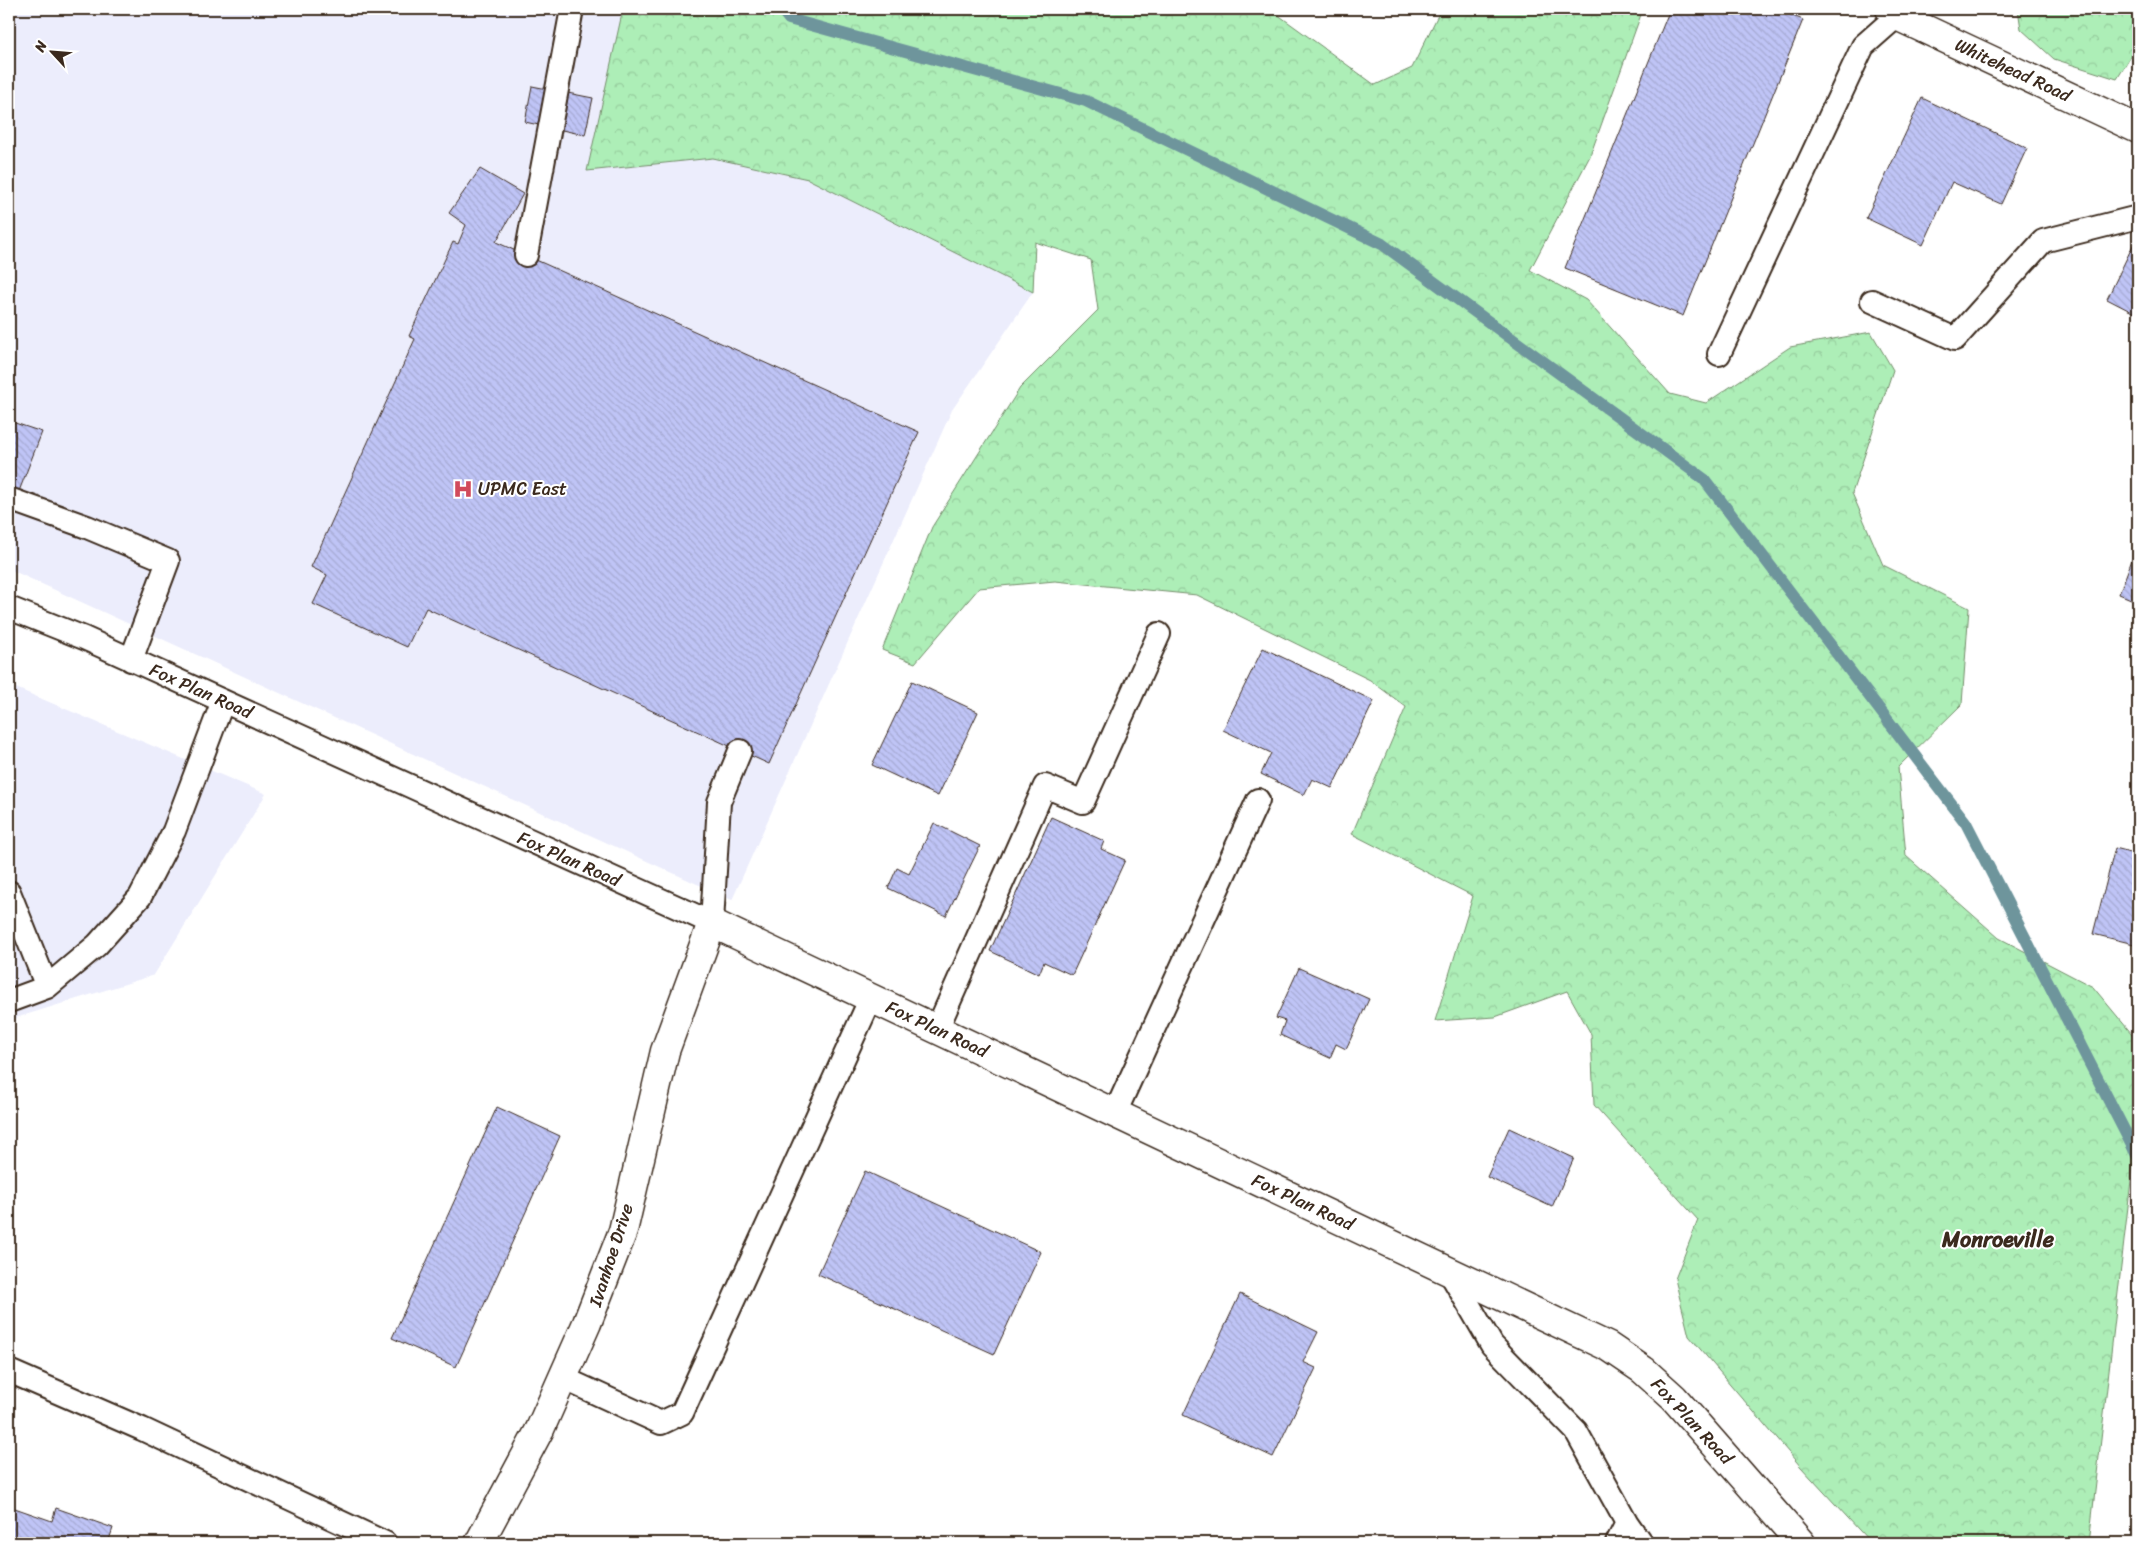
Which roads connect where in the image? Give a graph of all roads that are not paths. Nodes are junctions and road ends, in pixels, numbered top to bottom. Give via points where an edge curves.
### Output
1 (572, 9) edge
2 (1897, 11) edge
3 (2136, 125) edge
4 (2138, 218) edge
5 (526, 255) dead end
6 (1872, 301) dead end
7 (1719, 354) dead end
8 (9, 499) edge
9 (9, 608) edge
10 (1158, 634) dead end
11 (131, 660) junction
12 (223, 702) junction
13 (740, 751) dead end
14 (1258, 800) dead end
15 (9, 892) edge
16 (712, 924) junction
17 (47, 987) junction
18 (871, 998) junction
19 (9, 1001) edge
20 (937, 1029) junction
21 (1116, 1113) junction
22 (1448, 1269) junction
23 (9, 1371) edge
24 (563, 1378) junction
25 (1627, 1523) junction
26 (385, 1543) edge
27 (479, 1543) edge
28 (1618, 1543) edge
29 (1641, 1543) edge
30 (1801, 1543) edge

1 - 5 lane
2 - 3 street, Whitehead Road
2 - 7 lane via 1863,46
4 - 6 lane via 2043,241 1954,339
8 - 11 lane via 168,561
9 - 11 lane, Fox Plan Road
10 - 20 lane via 1083,802 1046,786
11 - 12 lane, Fox Plan Road
12 - 16 lane, Fox Plan Road
12 - 17 lane via 174,831 140,897 97,945
13 - 16 lane via 719,802
14 - 21 lane
15 - 17 lane
16 - 18 street, Fox Plan Road
16 - 24 street, Ivanhoe Drive via 665,1051 622,1231 588,1324
17 - 19 lane
18 - 20 street, Fox Plan Road
18 - 24 lane via 682,1413 661,1423
20 - 21 street, Fox Plan Road
21 - 22 street, Fox Plan Road
22 - 25 lane via 1492,1345 1576,1431
22 - 30 street, Fox Plan Road via 1609,1347 1643,1370 1674,1398
23 - 26 lane via 142,1429
24 - 27 street, Ivanhoe Drive via 540,1429
25 - 28 lane
25 - 29 lane

